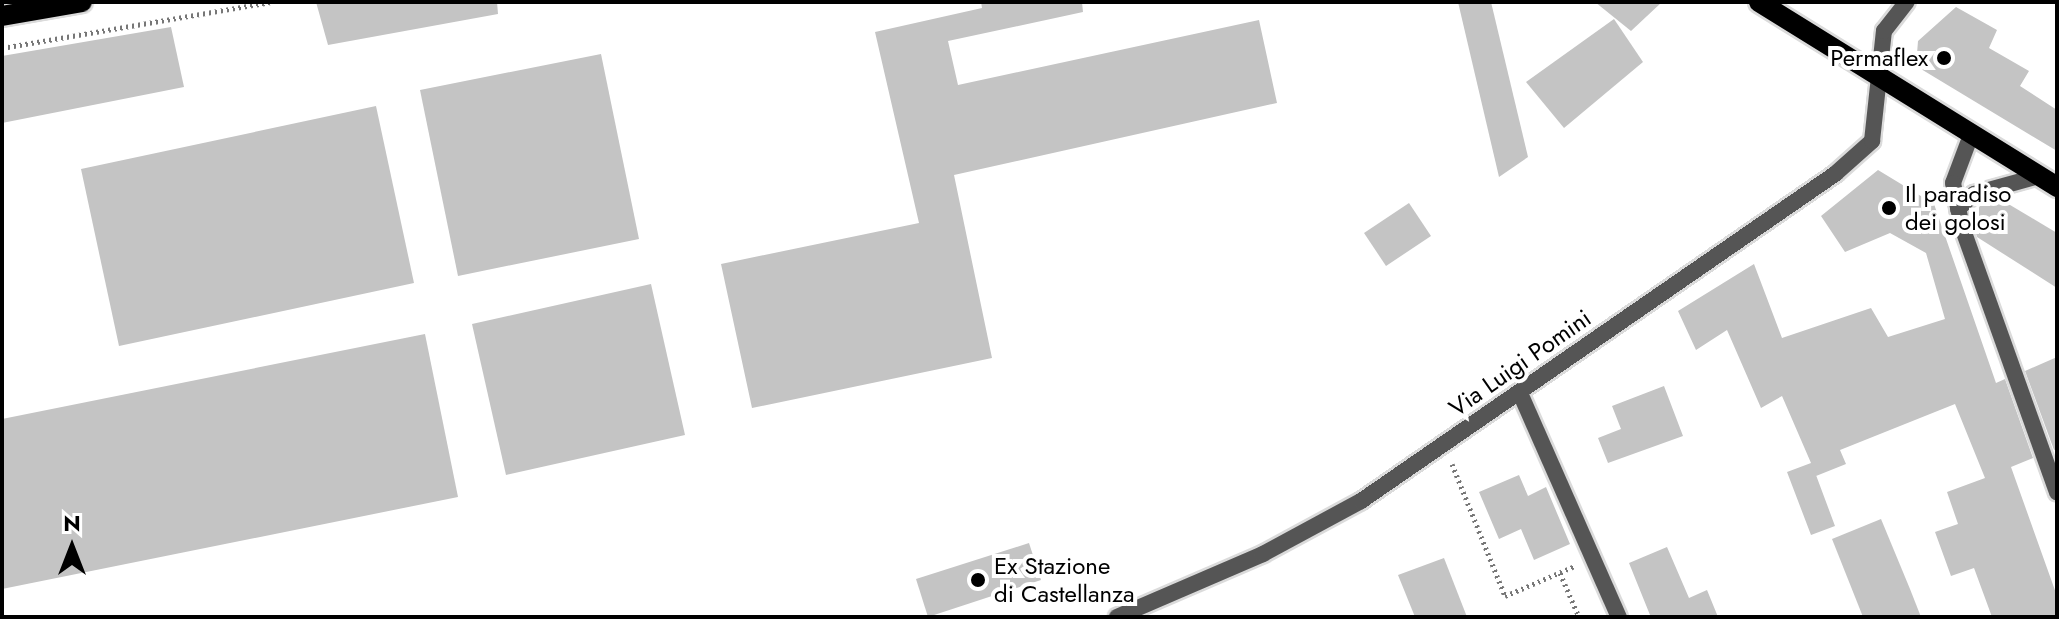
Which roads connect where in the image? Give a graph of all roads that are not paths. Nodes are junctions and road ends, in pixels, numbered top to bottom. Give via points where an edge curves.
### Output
1 (82, 2) edge
2 (1759, 2) edge
3 (1907, 2) edge
4 (2, 16) edge
5 (1880, 79) junction
6 (1971, 135) junction
7 (2039, 176) junction
8 (2057, 187) edge
9 (1958, 209) junction
10 (1520, 393) junction
11 (2057, 492) edge
12 (1117, 617) edge
13 (1619, 617) edge

1 - 4 main road
2 - 5 main road
3 - 5 street, Via Luigi Pomini via 1884,31
5 - 6 main road
5 - 10 street, Via Luigi Pomini via 1872,141 1858,156
6 - 7 main road
6 - 9 street via 1953,183
7 - 8 main road
7 - 9 street via 1974,194
9 - 11 street
10 - 12 street, Via Luigi Pomini via 1263,554
10 - 13 street

